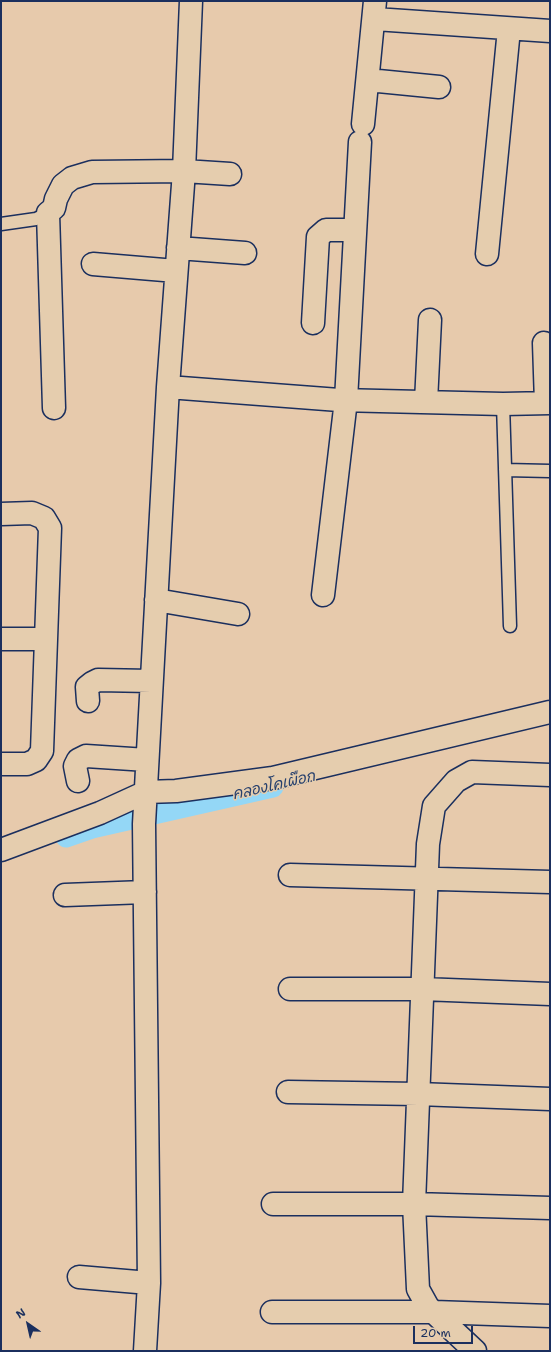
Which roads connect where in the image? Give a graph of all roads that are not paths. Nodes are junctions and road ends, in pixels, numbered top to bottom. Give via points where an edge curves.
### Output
1 (191, 1) edge
2 (375, 10) edge
3 (509, 29) junction
4 (550, 31) edge
5 (368, 80) junction
6 (439, 87) dead end
7 (184, 171) junction
8 (230, 174) dead end
9 (48, 213) junction
10 (1, 224) edge
11 (355, 230) junction
12 (178, 248) junction
13 (245, 253) dead end
14 (487, 254) dead end
15 (93, 264) dead end
16 (176, 271) junction
17 (430, 320) dead end
18 (313, 323) dead end
19 (544, 343) dead end
20 (168, 387) junction
21 (346, 400) junction
22 (426, 402) junction
23 (548, 403) edge
24 (503, 404) junction
25 (54, 408) dead end
26 (505, 470) junction
27 (550, 471) edge
28 (1, 514) edge
29 (323, 595) dead end
30 (156, 600) junction
31 (238, 614) dead end
32 (510, 626) dead end
33 (1, 639) edge
34 (46, 639) junction
35 (151, 681) junction
36 (88, 701) dead end
37 (550, 712) edge
38 (147, 760) junction
39 (1, 764) edge
40 (550, 775) edge
41 (78, 781) dead end
42 (146, 795) junction
43 (1, 850) edge
44 (290, 876) dead end
45 (427, 878) junction
46 (550, 882) edge
47 (145, 892) junction
48 (64, 895) dead end
49 (290, 988) dead end
50 (422, 989) junction
51 (550, 994) edge
52 (288, 1092) dead end
53 (418, 1094) junction
54 (550, 1098) edge
55 (273, 1204) dead end
56 (414, 1204) junction
57 (550, 1208) edge
58 (79, 1277) dead end
59 (149, 1283) junction
60 (272, 1312) dead end
61 (434, 1312) junction
62 (550, 1316) edge
63 (145, 1351) edge
64 (475, 1351) edge

1 - 7 street
2 - 3 street
2 - 5 street
3 - 4 street
3 - 14 street
5 - 6 street
5 - 11 street
7 - 8 street
7 - 9 street via 92,172 72,178 63,185 54,208
7 - 12 street
9 - 10 lane via 36,219
9 - 25 street
11 - 18 street via 326,230 318,237
11 - 21 street
12 - 13 street
12 - 16 street
15 - 16 street
16 - 20 street
17 - 22 street
19 - 23 street
20 - 21 street
20 - 30 street
21 - 22 street
21 - 29 street
22 - 24 street
23 - 24 street
24 - 26 lane
26 - 27 lane
26 - 32 lane
28 - 34 street via 32,514 44,518 50,528
30 - 31 street
30 - 35 street
33 - 34 street
34 - 39 street via 42,751 36,760 28,764
35 - 36 street via 98,680 87,688
35 - 38 street
37 - 42 street via 273,778
38 - 41 street via 86,756 78,760 75,766
38 - 42 street
40 - 45 street via 472,772 456,781 434,806 428,844
42 - 43 street
42 - 47 street
44 - 45 street
45 - 46 street
45 - 50 street
47 - 48 street
47 - 59 street
49 - 50 street
50 - 51 street
50 - 53 street
52 - 53 street
53 - 54 street
53 - 56 street
55 - 56 street
56 - 57 street
56 - 61 street via 418,1289 428,1307
58 - 59 street
59 - 63 street
60 - 61 street
61 - 62 street
61 - 64 street

